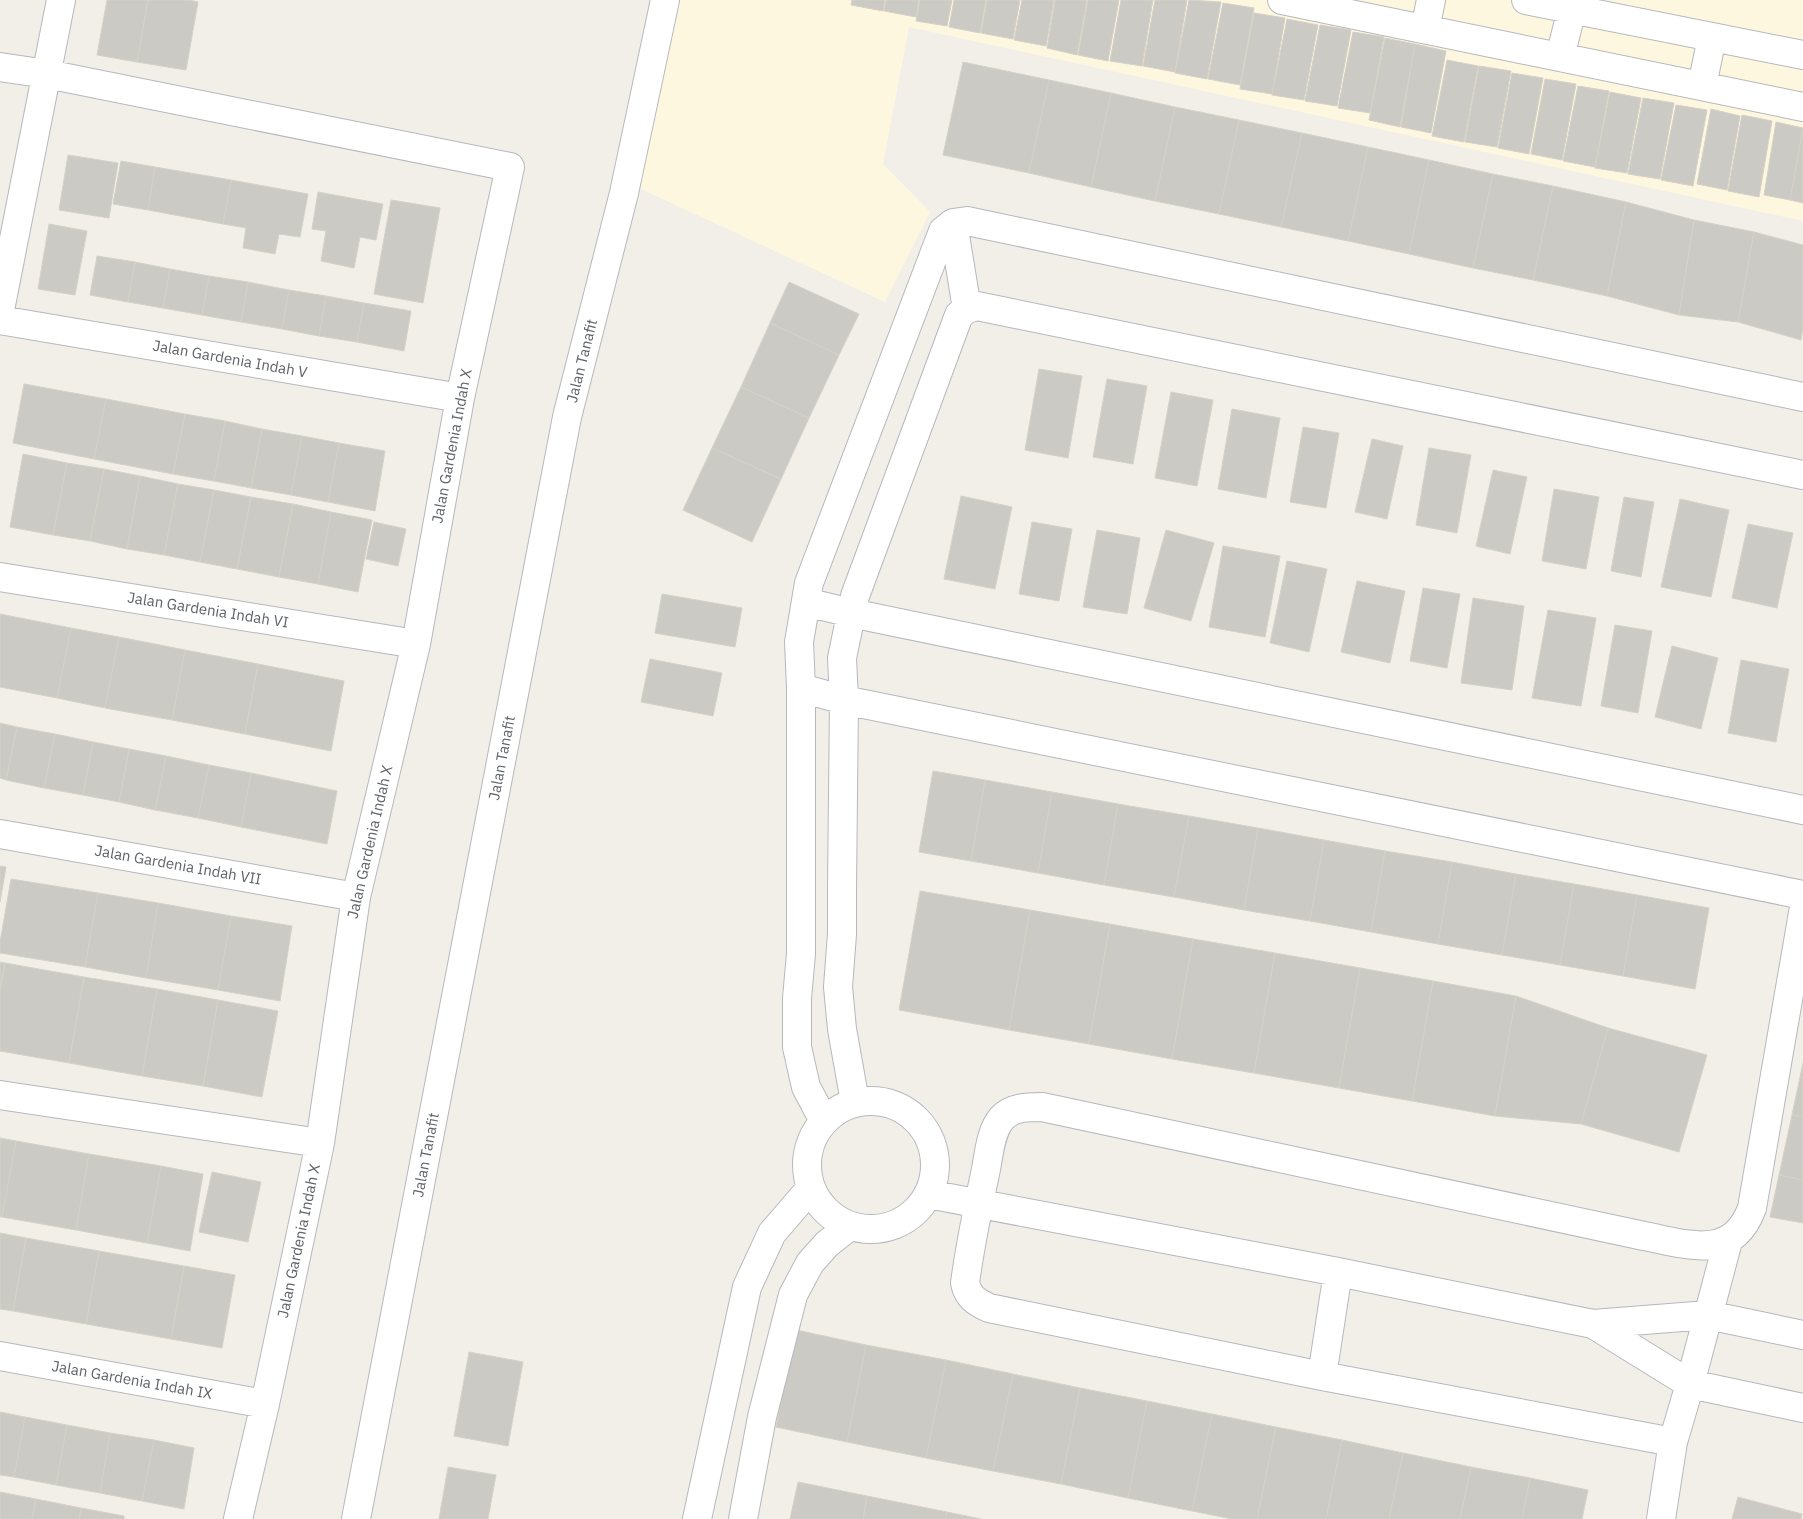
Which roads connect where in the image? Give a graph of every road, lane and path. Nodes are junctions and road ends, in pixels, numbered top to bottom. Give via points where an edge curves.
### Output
1 (61, 0) edge
2 (665, 0) edge
3 (1282, 0) edge
4 (1431, 0) edge
5 (1526, 0) edge
6 (1572, 9) junction
7 (1425, 29) junction
8 (1712, 37) junction
9 (1803, 54) edge
10 (1560, 57) junction
11 (0, 67) edge
12 (47, 74) junction
13 (1702, 86) junction
14 (1803, 107) edge
15 (953, 223) junction
16 (967, 309) junction
17 (0, 310) edge
18 (0, 320) edge
19 (1803, 397) edge
20 (460, 398) junction
21 (1803, 475) edge
22 (0, 577) edge
23 (806, 602) junction
24 (852, 613) junction
25 (416, 644) junction
26 (801, 688) junction
27 (844, 700) junction
28 (1803, 810) edge
29 (0, 834) edge
30 (1803, 895) edge
31 (356, 897) junction
32 (1803, 913) edge
33 (0, 1095) edge
34 (855, 1102) junction
35 (824, 1120) junction
36 (320, 1143) junction
37 (810, 1188) junction
38 (928, 1194) junction
39 (979, 1205) junction
40 (850, 1226) junction
41 (1728, 1241) junction
42 (1338, 1272) junction
43 (1708, 1315) junction
44 (1594, 1324) junction
45 (1803, 1334) edge
46 (0, 1356) edge
47 (1322, 1376) junction
48 (1690, 1384) junction
49 (265, 1404) junction
50 (1803, 1408) edge
51 (1673, 1442) junction
52 (238, 1519) edge
53 (356, 1519) edge
54 (696, 1519) edge
55 (743, 1519) edge
56 (1661, 1519) edge

1 - 12 street
2 - 53 street, Jalan Tanafit via 624,193 568,416
3 - 7 street
4 - 7 street
5 - 6 street
6 - 8 street
6 - 10 street
7 - 10 street
8 - 9 street
8 - 13 street
10 - 13 street
11 - 12 street
12 - 17 street
12 - 20 street, Jalan Gardenia Indah X via 510,167
13 - 14 street
15 - 16 street
15 - 19 street via 967,221
15 - 23 street via 940,240 808,583
16 - 21 street via 976,306
16 - 24 street via 959,315 855,596
18 - 20 street, Jalan Gardenia Indah V
20 - 25 street, Jalan Gardenia Indah X
22 - 25 street, Jalan Gardenia Indah VI
23 - 24 street
23 - 26 street via 799,642
24 - 27 street via 842,658
24 - 28 street
25 - 31 street, Jalan Gardenia Indah X
26 - 27 street
26 - 35 street via 801,954 797,1047 806,1086
27 - 30 street
27 - 34 street via 842,925 838,987
29 - 31 street, Jalan Gardenia Indah VII
31 - 36 street, Jalan Gardenia Indah X
32 - 41 street via 1752,1208 1737,1233
33 - 36 street
34 - 35 street
34 - 38 street via 874,1100 891,1104 908,1112 922,1126 935,1159 934,1177
35 - 37 street via 813,1135 807,1153
36 - 49 street, Jalan Gardenia Indah X
37 - 40 street via 833,1217
37 - 54 street via 772,1233 747,1287
38 - 39 street
38 - 40 street via 917,1209 886,1227
39 - 41 street via 995,1129 1002,1117 1013,1110 1042,1107 1644,1236 1704,1246
39 - 42 street
39 - 47 street via 965,1283 968,1295 989,1308
40 - 55 street via 826,1244 810,1262 793,1295 762,1417
41 - 43 street
42 - 44 street
42 - 47 street
43 - 44 street
43 - 45 street
43 - 48 street
44 - 48 street
46 - 49 street, Jalan Gardenia Indah IX
47 - 51 street
48 - 50 street
48 - 51 street
49 - 52 street, Jalan Gardenia Indah X
51 - 56 street

